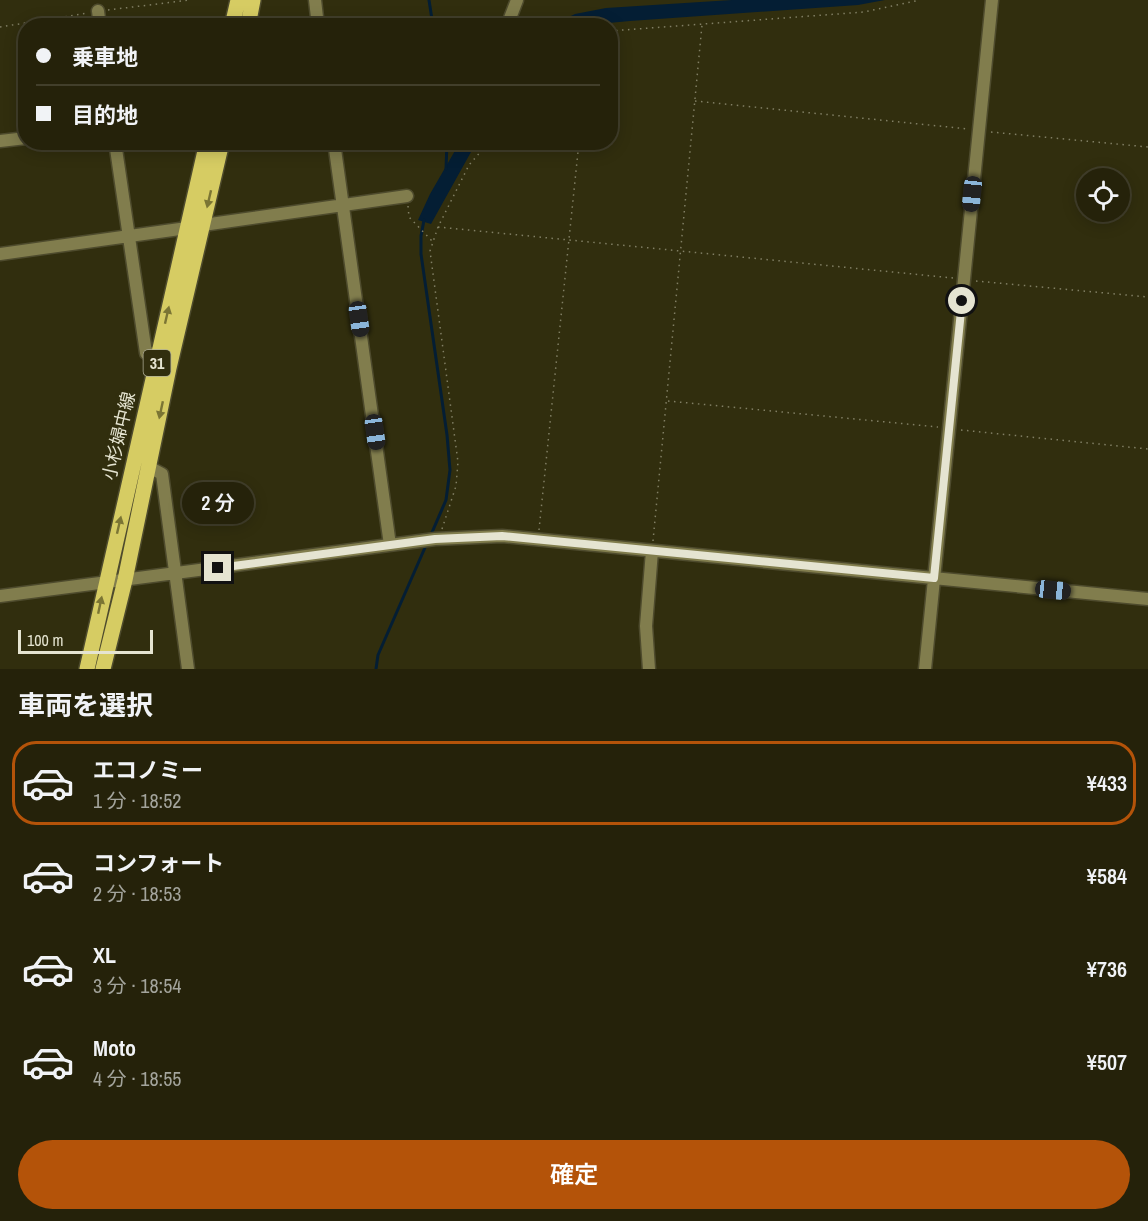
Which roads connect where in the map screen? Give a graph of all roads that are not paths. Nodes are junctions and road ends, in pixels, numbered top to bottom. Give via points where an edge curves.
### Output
1 (238, 0) edge
2 (253, 0) edge
3 (315, 0) edge
4 (517, 0) edge
5 (992, 0) edge
6 (98, 11) dead end
7 (99, 18) edge
8 (234, 18) edge
9 (250, 18) edge
10 (317, 18) edge
11 (510, 18) edge
12 (18, 139) edge
13 (0, 141) edge
14 (116, 150) edge
15 (206, 150) edge
16 (219, 150) edge
17 (335, 150) edge
18 (407, 196) road end
19 (343, 206) junction
20 (195, 227) junction
21 (128, 236) junction
22 (0, 254) edge
23 (159, 354) junction
24 (149, 467) junction
25 (390, 545) junction
26 (652, 551) junction
27 (175, 574) junction
28 (934, 578) junction
29 (125, 580) junction
30 (105, 582) junction
31 (0, 596) edge
32 (1148, 599) edge
33 (87, 669) edge
34 (103, 669) edge
35 (188, 669) edge
36 (650, 669) edge
37 (925, 669) edge

1 - 8 main road
2 - 9 main road
3 - 10 street
4 - 11 street
5 - 28 street
6 - 7 street
12 - 13 street
14 - 21 street
15 - 20 main road, 小杉婦中線 / 31
16 -> 20 main road, 小杉婦中線 / 31
17 - 19 street
18 - 19 street
19 - 20 street
19 - 25 street
20 - 21 street
23 -> 20 main road, 小杉婦中線 / 31
20 -> 24 main road, 小杉婦中線 / 31
21 - 22 street
21 - 23 street via 146,353
30 -> 23 main road, 小杉婦中線 / 31
24 - 27 street via 162,474
24 - 29 main road, 小杉婦中線 / 31
25 - 26 street via 502,536
25 - 27 street
26 - 28 street
26 - 36 street via 646,626
27 - 29 street
27 - 35 street
28 - 32 street
28 - 37 street
29 - 30 street
29 - 34 main road, 小杉婦中線 / 31
30 - 31 street
33 -> 30 main road, 小杉婦中線 / 31

